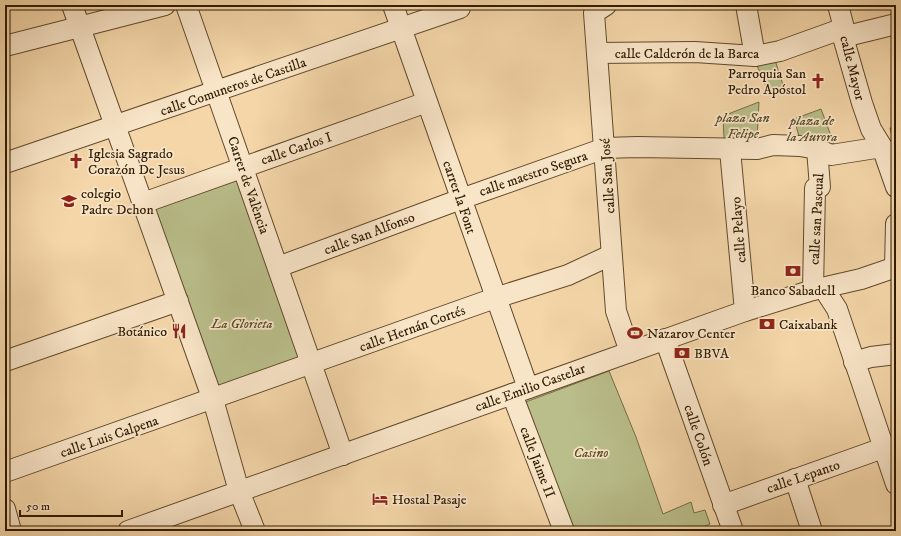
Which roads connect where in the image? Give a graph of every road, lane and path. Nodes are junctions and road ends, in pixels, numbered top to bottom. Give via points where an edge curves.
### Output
1 (72, 5) edge
2 (165, 5) edge
3 (186, 5) edge
4 (393, 5) edge
5 (606, 5) edge
6 (746, 5) edge
7 (838, 5) edge
8 (460, 6) edge
9 (896, 24) edge
10 (79, 27) junction
11 (401, 28) junction
12 (844, 32) junction
13 (5, 46) edge
14 (597, 53) junction
15 (755, 56) junction
16 (216, 92) junction
17 (427, 102) junction
18 (116, 126) junction
19 (882, 147) junction
20 (605, 148) junction
21 (817, 149) junction
22 (730, 150) junction
23 (5, 164) edge
24 (242, 167) junction
25 (896, 187) edge
26 (461, 199) junction
27 (143, 203) junction
28 (896, 224) edge
29 (611, 255) junction
30 (895, 267) edge
31 (278, 268) junction
32 (861, 279) junction
33 (818, 289) junction
34 (495, 298) junction
35 (178, 301) junction
36 (837, 309) junction
37 (745, 311) junction
38 (666, 339) junction
39 (630, 352) junction
40 (896, 354) edge
41 (5, 361) edge
42 (854, 362) junction
43 (312, 365) junction
44 (520, 391) junction
45 (213, 400) junction
46 (883, 448) junction
47 (343, 455) junction
48 (5, 472) edge
49 (795, 479) junction
50 (896, 484) edge
51 (238, 491) junction
52 (723, 505) junction
53 (5, 509) edge
54 (11, 531) edge
55 (128, 531) edge
56 (255, 531) edge
57 (564, 531) edge
58 (733, 531) edge
59 (812, 531) edge

1 - 10 street
2 - 10 street
3 - 16 street, Carrer de València
4 - 11 street, carrer la Font
5 - 14 street, calle San José via 594,13
6 - 15 street
7 - 12 street, calle Mayor
8 - 11 street, calle Comuneros de Castilla
9 - 12 street, calle Calderón de la Barca
10 - 13 street
10 - 18 street
11 - 16 street, calle Comuneros de Castilla
11 - 17 street, carrer la Font
12 - 15 street, calle Calderón de la Barca via 780,52
12 - 19 street, calle Mayor via 862,103 871,129
14 - 15 street, calle Calderón de la Barca via 695,52
14 - 20 street, calle San José
16 - 18 street, calle Comuneros de Castilla
16 - 24 street, Carrer de València
17 - 24 street, calle Carlos I
17 - 26 street, carrer la Font
18 - 23 street, calle Comuneros de Castilla
18 - 27 street
19 - 21 street, calle maestro Segura via 831,155
19 - 25 street, calle Mayor
20 - 22 street, calle maestro Segura
20 - 26 street, calle maestro Segura
20 - 29 street, calle San José
21 - 22 street, calle maestro Segura via 773,145 757,149
21 - 33 street, calle san Pascual via 820,187 815,188
22 - 37 street, calle Pelayo
24 - 27 street, calle Carlos I
24 - 31 street, Carrer de València
26 - 31 street, calle San Alfonso
26 - 34 street, carrer la Font
27 - 35 street
28 - 30 street
29 - 34 street, calle Hernán Cortés via 568,275
29 - 39 street, calle San José via 616,312
30 - 32 street
31 - 43 street, Carrer de València
32 - 33 street, calle Emilio Castelar
32 - 36 street via 845,291
33 - 36 street
33 - 37 street, calle Emilio Castelar
34 - 43 street, calle Hernán Cortés
34 - 44 street, carrer la Font
35 - 41 street
35 - 45 street
36 - 42 street
37 - 38 street, calle Emilio Castelar
38 - 39 street, calle Emilio Castelar
38 - 52 street, calle Colón
39 - 44 street, calle Emilio Castelar
40 - 42 street
42 - 46 street
43 - 45 street, calle Hernán Cortés
43 - 47 street, Carrer de València
44 - 47 street, calle Emilio Castelar
44 - 57 street, calle Jaime II
45 - 48 street, calle Luis Calpena
45 - 51 street
46 - 49 street, calle Lepanto
46 - 50 street
47 - 51 street, calle Emilio Castelar
49 - 52 street, calle Lepanto
49 - 59 street
51 - 55 street, calle Emilio Castelar
51 - 56 street
52 - 58 street, calle Colón
53 - 54 street

